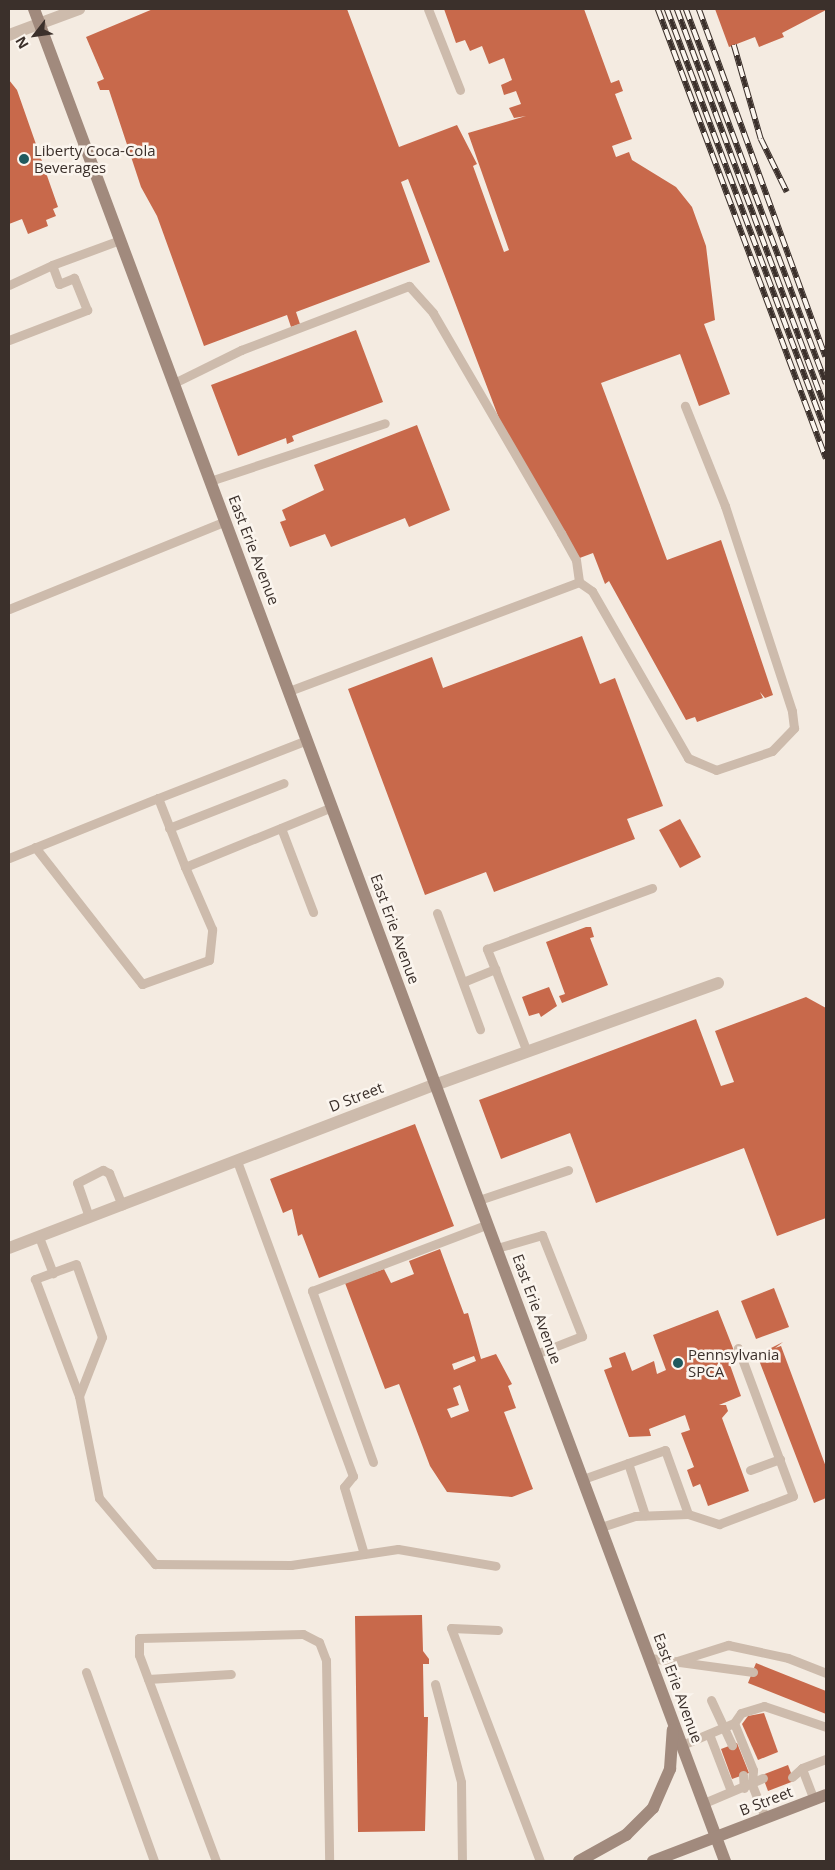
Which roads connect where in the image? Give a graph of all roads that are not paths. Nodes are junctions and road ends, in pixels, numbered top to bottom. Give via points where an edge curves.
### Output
1 (34, 9) edge
2 (79, 9) edge
3 (428, 9) edge
4 (40, 24) junction
5 (9, 35) edge
6 (460, 90) dead end
7 (120, 240) junction
8 (52, 265) junction
9 (9, 285) edge
10 (9, 340) edge
11 (174, 383) junction
12 (685, 406) dead end
13 (385, 423) dead end
14 (210, 481) junction
15 (226, 521) junction
16 (579, 582) junction
17 (9, 609) edge
18 (289, 691) junction
19 (307, 740) junction
20 (284, 783) dead end
21 (158, 798) junction
22 (332, 807) junction
23 (169, 828) junction
24 (281, 828) junction
25 (35, 847) junction
26 (9, 858) edge
27 (185, 868) junction
28 (652, 888) dead end
29 (313, 912) dead end
30 (437, 913) dead end
31 (494, 969) junction
32 (463, 982) junction
33 (718, 983) dead end
34 (480, 1029) dead end
35 (527, 1052) junction
36 (436, 1084) junction
37 (237, 1161) junction
38 (568, 1170) dead end
39 (479, 1200) junction
40 (122, 1205) junction
41 (89, 1217) junction
42 (488, 1224) junction
43 (39, 1237) junction
44 (9, 1248) edge
45 (497, 1248) junction
46 (53, 1273) junction
47 (738, 1348) dead end
48 (536, 1354) junction
49 (79, 1396) junction
50 (780, 1459) junction
51 (374, 1462) dead end
52 (628, 1463) junction
53 (750, 1470) dead end
54 (583, 1479) junction
55 (688, 1514) junction
56 (645, 1515) junction
57 (601, 1527) junction
58 (364, 1554) junction
59 (496, 1566) dead end
60 (498, 1630) dead end
61 (650, 1658) junction
62 (674, 1662) junction
63 (86, 1672) dead end
64 (753, 1672) dead end
65 (826, 1673) edge
66 (231, 1674) dead end
67 (148, 1679) junction
68 (435, 1684) dead end
69 (711, 1700) dead end
70 (668, 1708) junction
71 (734, 1723) junction
72 (826, 1727) edge
73 (722, 1728) junction
74 (709, 1734) junction
75 (727, 1743) dead end
76 (682, 1745) junction
77 (826, 1759) edge
78 (750, 1782) junction
79 (731, 1791) junction
80 (826, 1795) edge
81 (814, 1800) junction
82 (704, 1803) junction
83 (765, 1818) junction
84 (716, 1837) junction
85 (154, 1861) edge
86 (216, 1861) edge
87 (329, 1861) edge
88 (462, 1861) edge
89 (540, 1861) edge
90 (579, 1861) edge
91 (653, 1861) edge
92 (725, 1861) edge

1 - 4 main road, East Erie Avenue
2 - 4 street
3 - 6 lane
4 - 5 street
4 - 7 main road, East Erie Avenue
7 - 8 lane
7 - 11 main road, East Erie Avenue
8 - 9 lane
8 - 10 lane via 59,284 74,278 86,310
11 - 14 main road, East Erie Avenue
11 - 16 lane via 241,350 409,286 433,313 561,533 576,560
12 - 16 lane via 726,506 781,669 794,728 772,751 716,770 698,766 678,744 592,591
13 - 14 lane
14 - 15 main road, East Erie Avenue
15 - 17 lane
15 - 18 main road, East Erie Avenue
16 - 18 lane
18 - 19 main road, East Erie Avenue
19 - 21 lane
19 - 22 main road, East Erie Avenue
20 - 23 lane
21 - 23 lane
21 - 25 lane
22 - 24 lane
22 - 36 main road, East Erie Avenue
23 - 27 lane
24 - 27 lane
24 - 29 lane
25 - 26 lane
25 - 27 lane via 142,984 209,960 212,929
28 - 31 lane via 487,949
30 - 32 lane
31 - 32 lane
31 - 35 lane
32 - 34 lane
33 - 35 street, D Street
35 - 36 street, D Street
36 - 37 street, D Street
36 - 39 main road, East Erie Avenue
37 - 40 street, D Street
37 - 58 lane via 353,1476 344,1487
38 - 39 lane
39 - 42 main road, East Erie Avenue
40 - 41 street, D Street
40 - 41 lane via 109,1173 103,1170 77,1182
41 - 43 street, D Street
42 - 45 main road, East Erie Avenue
42 - 51 lane via 312,1291
43 - 44 street, D Street
43 - 46 lane
45 - 48 main road, East Erie Avenue
45 - 48 lane via 542,1235 582,1336
46 - 49 lane via 35,1279
46 - 49 lane via 76,1264 102,1337
47 - 50 lane
48 - 54 main road, East Erie Avenue
49 - 58 lane via 99,1498 155,1564 291,1565
50 - 53 lane
50 - 55 lane via 793,1496 719,1524
52 - 54 lane
52 - 55 lane via 665,1450
52 - 56 lane
54 - 57 main road, East Erie Avenue
55 - 56 lane
56 - 57 lane
57 - 61 main road, East Erie Avenue
58 - 59 lane via 398,1549
60 - 89 lane via 451,1628
61 - 62 lane
61 - 70 main road, East Erie Avenue
62 - 64 lane
62 - 65 lane via 728,1644 788,1658
63 - 85 lane
66 - 67 lane
67 - 86 lane
67 - 87 lane via 139,1655 139,1638 303,1634 319,1642 326,1660
68 - 88 lane via 461,1782
69 - 73 lane
70 - 76 main road, East Erie Avenue
70 - 90 main road via 675,1737 670,1769 652,1808 626,1835
71 - 72 lane via 741,1713 764,1706
71 - 73 lane
71 - 78 lane via 753,1770
73 - 74 lane
73 - 75 lane
74 - 76 lane
74 - 79 lane
76 - 82 main road, East Erie Avenue
77 - 81 lane via 795,1771
78 - 79 lane
78 - 83 lane
79 - 82 lane
80 - 81 main road, B Street
81 - 83 main road, B Street
82 - 84 main road, East Erie Avenue
83 - 84 main road, B Street
84 - 91 main road, B Street
84 - 92 main road, East Erie Avenue

